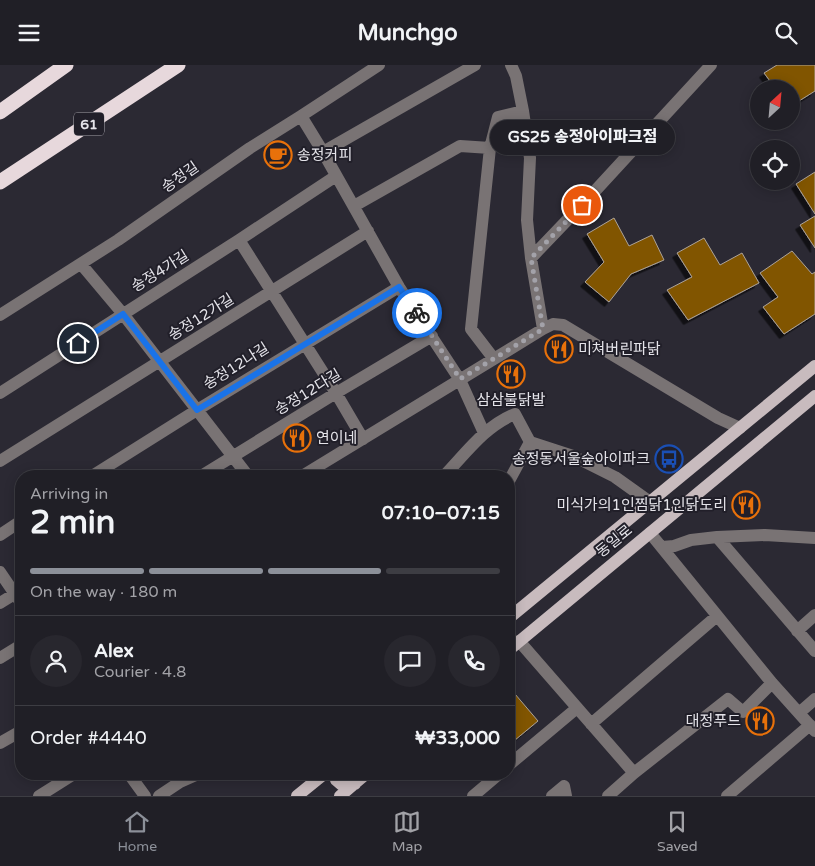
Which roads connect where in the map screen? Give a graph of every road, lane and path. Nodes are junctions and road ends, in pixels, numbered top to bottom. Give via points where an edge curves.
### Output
1 (66, 65) edge
2 (178, 65) edge
3 (379, 65) edge
4 (475, 65) edge
5 (510, 65) edge
6 (711, 65) edge
7 (524, 111) junction
8 (0, 112) edge
9 (301, 117) junction
10 (490, 149) junction
11 (323, 152) junction
12 (336, 176) junction
13 (0, 183) edge
14 (354, 206) junction
15 (368, 231) junction
16 (239, 240) junction
17 (531, 258) junction
18 (81, 264) junction
19 (399, 287) junction
20 (272, 292) junction
21 (123, 314) junction
22 (0, 315) edge
23 (543, 329) junction
24 (432, 336) junction
25 (304, 344) junction
26 (494, 359) junction
27 (160, 362) junction
28 (815, 367) edge
29 (460, 379) junction
30 (0, 393) edge
31 (336, 393) junction
32 (813, 401) edge
33 (197, 410) junction
34 (740, 428) junction
35 (484, 433) junction
36 (363, 439) junction
37 (530, 442) junction
38 (233, 456) junction
39 (0, 461) edge
40 (102, 470) edge
41 (211, 470) edge
42 (244, 470) edge
43 (312, 470) edge
44 (450, 470) edge
45 (515, 470) edge
46 (650, 502) junction
47 (15, 525) edge
48 (650, 533) junction
49 (0, 535) edge
50 (717, 537) junction
51 (815, 538) edge
52 (662, 547) junction
53 (0, 572) edge
54 (15, 591) edge
55 (15, 597) edge
56 (0, 603) edge
57 (515, 613) edge
58 (815, 615) edge
59 (717, 616) junction
60 (797, 631) junction
61 (519, 641) junction
62 (515, 645) edge
63 (15, 649) edge
64 (815, 651) edge
65 (0, 658) edge
66 (772, 683) junction
67 (815, 699) edge
68 (577, 708) junction
69 (799, 713) junction
70 (591, 724) junction
71 (812, 728) edge
72 (15, 734) edge
73 (0, 743) edge
74 (515, 760) edge
75 (634, 773) junction
76 (64, 780) edge
77 (133, 780) edge
78 (184, 780) edge
79 (317, 780) edge
80 (336, 780) edge
81 (359, 780) edge
82 (492, 780) edge
83 (355, 784) junction
84 (39, 796) edge
85 (145, 796) edge
86 (159, 796) edge
87 (298, 796) edge
88 (340, 796) edge
89 (472, 796) edge
90 (552, 796) edge
91 (566, 796) edge
92 (608, 796) edge
93 (728, 796) edge

1 - 8 highway
2 - 13 highway, 61
3 - 9 street, 송정길
4 - 11 street
5 - 7 street via 516,76
6 - 17 street
7 - 10 street via 498,117
7 - 17 street via 530,158 527,220
9 - 11 street
9 - 18 street, 송정길 via 250,148
10 - 14 street via 460,146
10 - 26 street via 472,329
11 - 12 street
12 - 14 street
12 - 16 street, 송정4가길
14 - 15 street
15 - 19 street
15 - 20 street, 송정12가길
16 - 20 street
16 - 21 street, 송정4가길
17 - 23 street
18 - 21 street
18 - 22 street, 송정길
19 - 24 street
19 - 25 street, 송정12나길
20 - 25 street
20 - 27 street, 송정12가길
21 - 27 street
21 - 30 street, 송정4가길
23 - 26 street
23 - 34 street via 553,324 563,325
24 - 29 street
24 - 31 street, 송정12다길
25 - 31 street
25 - 33 street, 송정12나길
26 - 29 street
27 - 33 street
27 - 39 street, 송정12가길
28 - 34 main road, 동일로
29 - 35 street
29 - 36 street
31 - 36 street
31 - 38 street, 송정12다길
32 - 48 main road, 동일로
33 - 38 street
33 - 40 street, 송정12나길
34 - 46 main road, 동일로
35 - 37 street via 515,414
35 - 44 street
36 - 43 street
37 - 45 street
37 - 46 street via 590,464
38 - 41 street, 송정12다길
38 - 42 street
46 - 57 main road, 동일로
47 - 49 street
48 - 52 street
48 - 61 main road, 동일로
50 - 51 street
50 - 52 street
50 - 60 street
52 - 59 street
53 - 54 street
55 - 56 street
58 - 60 street
59 - 66 street
59 - 70 street
60 - 64 street
61 - 62 main road, 동일로
61 - 68 street
63 - 65 street
66 - 69 street
66 - 75 street via 743,712 728,699
67 - 69 street
68 - 70 street
68 - 74 street
69 - 71 street
70 - 75 street
71 - 93 street
72 - 73 street
75 - 92 street
76 - 84 street
77 - 85 street
78 - 86 street
79 - 87 main road
80 - 83 main road via 343,786
81 - 83 main road
82 - 89 street
83 - 88 main road
90 - 91 street via 564,785

